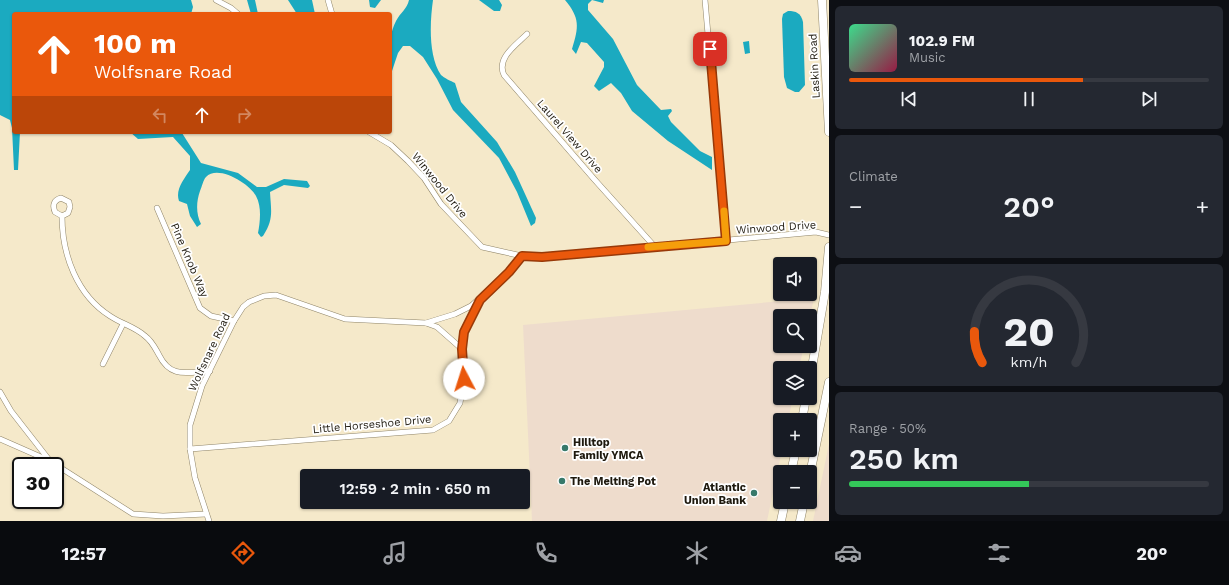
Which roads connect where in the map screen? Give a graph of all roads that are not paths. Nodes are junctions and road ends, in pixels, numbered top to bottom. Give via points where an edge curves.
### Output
1 (216, 0) edge
2 (328, 0) edge
3 (705, 0) edge
4 (824, 1) edge
5 (236, 12) edge
6 (331, 12) edge
7 (527, 34) dead end
8 (829, 132) edge
9 (372, 134) edge
10 (157, 208) dead end
11 (62, 216) dead end
12 (829, 235) edge
13 (726, 241) junction
14 (655, 247) junction
15 (829, 247) edge
16 (522, 256) junction
17 (480, 300) junction
18 (234, 321) junction
19 (426, 323) junction
20 (123, 324) junction
21 (462, 349) junction
22 (813, 361) edge
23 (103, 364) dead end
24 (210, 371) junction
25 (829, 382) edge
26 (0, 392) edge
27 (0, 439) edge
28 (190, 449) junction
29 (41, 457) edge
30 (47, 457) edge
31 (812, 465) edge
32 (64, 470) edge
33 (784, 509) edge
34 (803, 509) edge
35 (206, 514) junction
36 (164, 518) edge
37 (209, 521) edge
38 (782, 521) edge
39 (800, 521) edge

1 - 5 street
2 - 6 street
3 - 13 street
4 - 8 main road, Laskin Road
7 - 14 street, Laurel View Drive via 503,59 504,75
9 - 16 street, Winwood Drive via 391,145 408,161 424,178 441,204 482,247
10 - 18 street, Pine Knob Way via 200,308 211,316
11 - 20 street via 64,244 79,283 98,307
12 - 13 street, Winwood Drive via 816,232
13 - 14 street, Winwood Drive
14 - 16 street, Winwood Drive via 542,257
15 - 22 main road via 824,298
16 - 17 street, Wolfsnare Road
17 - 19 street, Wolfsnare Road via 464,311
17 - 21 street, Little Horseshoe Drive via 464,332
18 - 19 street, Wolfsnare Road via 249,302 270,295 283,297 345,319
18 - 24 street, Wolfsnare Road
19 - 21 street via 437,327
20 - 23 street
20 - 24 street via 146,336 163,364 170,370 181,373
21 - 28 street, Little Horseshoe Drive via 464,379 460,403 448,421 433,430
24 - 28 street, Wolfsnare Road via 192,418
25 - 31 main road
26 - 30 street via 11,411
27 - 29 street
28 - 35 street, Wolfsnare Road via 195,478
32 - 36 street via 133,514
33 - 38 main road
34 - 39 main road
35 - 36 street
35 - 37 street, Wolfsnare Road

